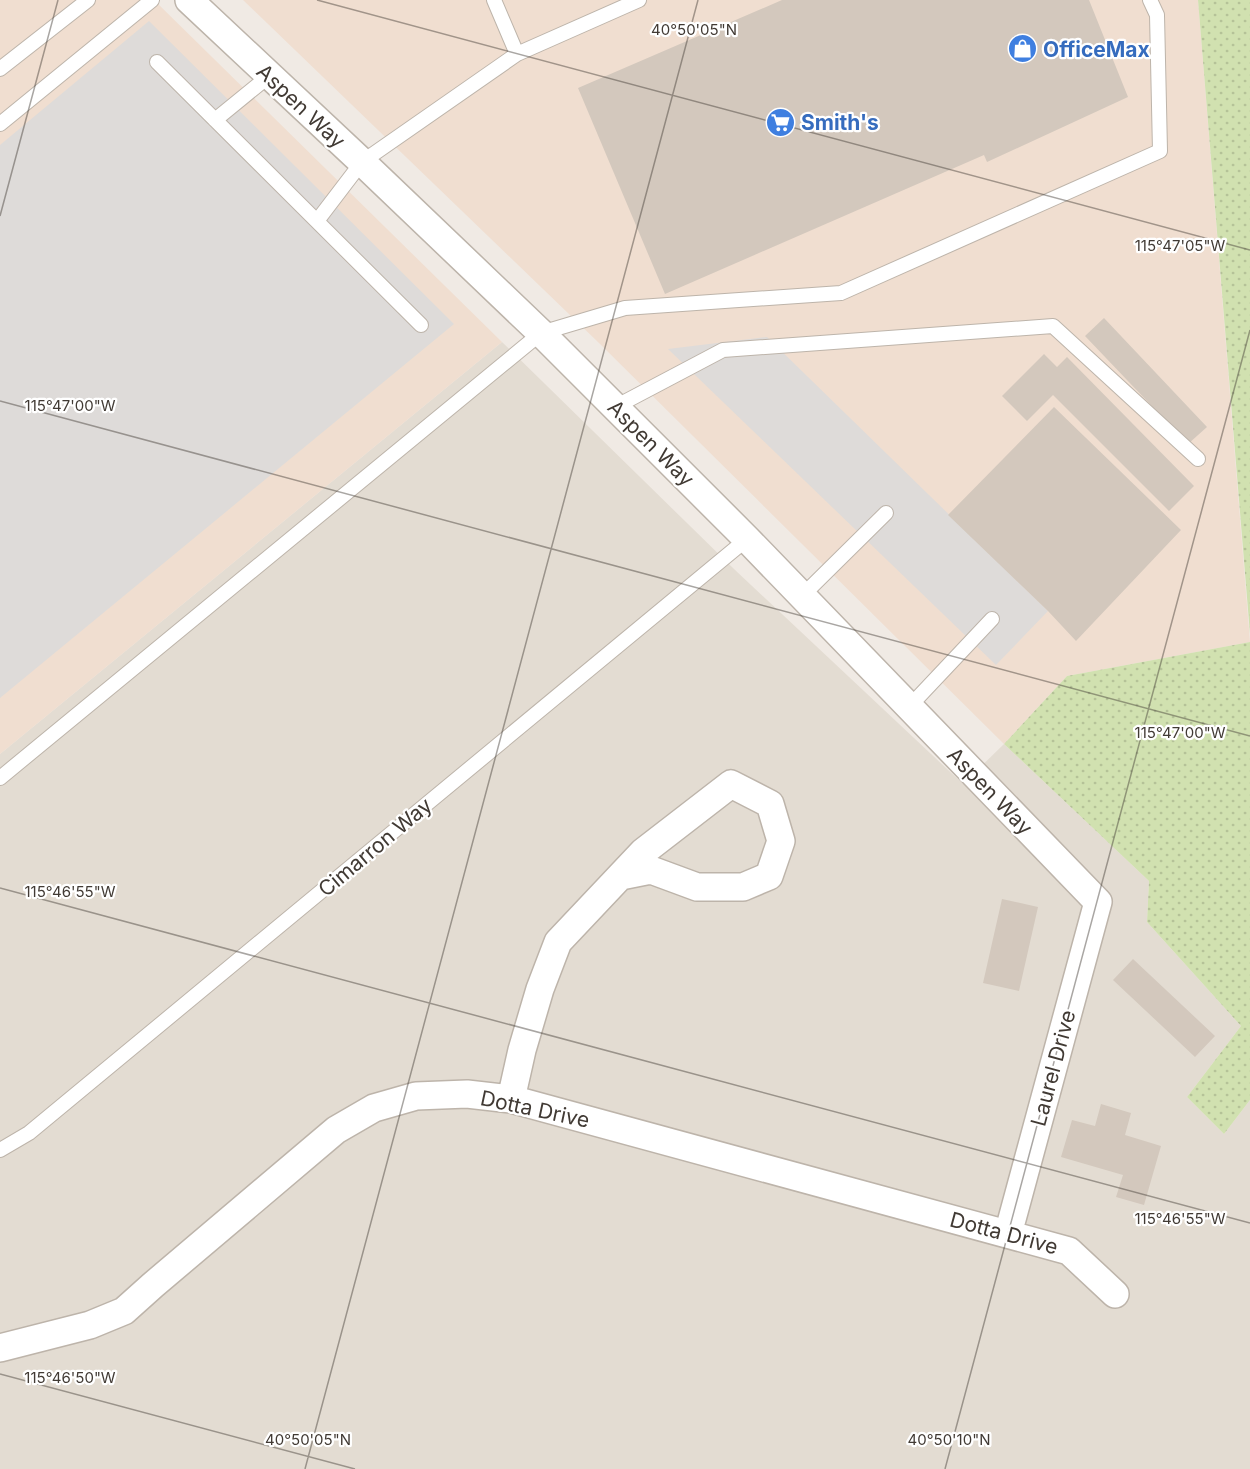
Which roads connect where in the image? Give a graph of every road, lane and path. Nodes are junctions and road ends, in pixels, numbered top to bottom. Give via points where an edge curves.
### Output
1 (88, 0) edge
2 (152, 0) edge
3 (189, 0) edge
4 (494, 0) edge
5 (639, 0) edge
6 (1150, 0) edge
7 (517, 54) junction
8 (157, 62) dead end
9 (0, 69) edge
10 (269, 76) junction
11 (215, 120) junction
12 (0, 124) edge
13 (362, 162) junction
14 (317, 221) junction
15 (422, 325) dead end
16 (541, 333) junction
17 (615, 407) junction
18 (1198, 459) dead end
19 (886, 513) dead end
20 (747, 539) junction
21 (802, 596) junction
22 (992, 619) dead end
23 (909, 707) junction
24 (0, 778) edge
25 (621, 876) junction
26 (1098, 902) joint
27 (511, 1099) junction
28 (0, 1150) edge
29 (1008, 1234) junction
30 (1115, 1294) dead end
31 (0, 1348) edge

1 - 9 lane
2 - 12 lane
3 - 10 street, Aspen Way
4 - 7 lane
5 - 7 lane
6 - 16 lane via 1157,15 1160,151 841,293 625,308
7 - 13 lane
8 - 11 lane
10 - 11 lane
10 - 13 street, Aspen Way
11 - 14 lane
13 - 14 lane
13 - 16 street, Aspen Way
14 - 15 lane
16 - 17 street, Aspen Way
16 - 24 lane
17 - 18 lane via 723,350 1053,326
17 - 20 street, Aspen Way
19 - 21 lane
20 - 21 street, Aspen Way
20 - 28 lane, Cimarron Way via 29,1133
21 - 23 street, Aspen Way
22 - 23 lane
23 - 26 street, Aspen Way
25 - 25 street via 643,852 731,784 770,804 781,841 769,876 743,888 696,886 651,870
25 - 27 street via 558,942 540,989
26 - 29 street, Laurel Drive
27 - 29 street, Dotta Drive
27 - 31 street, Dotta Drive via 467,1094 416,1096 374,1108 336,1130 124,1311 90,1325
29 - 30 street, Dotta Drive via 1069,1251

